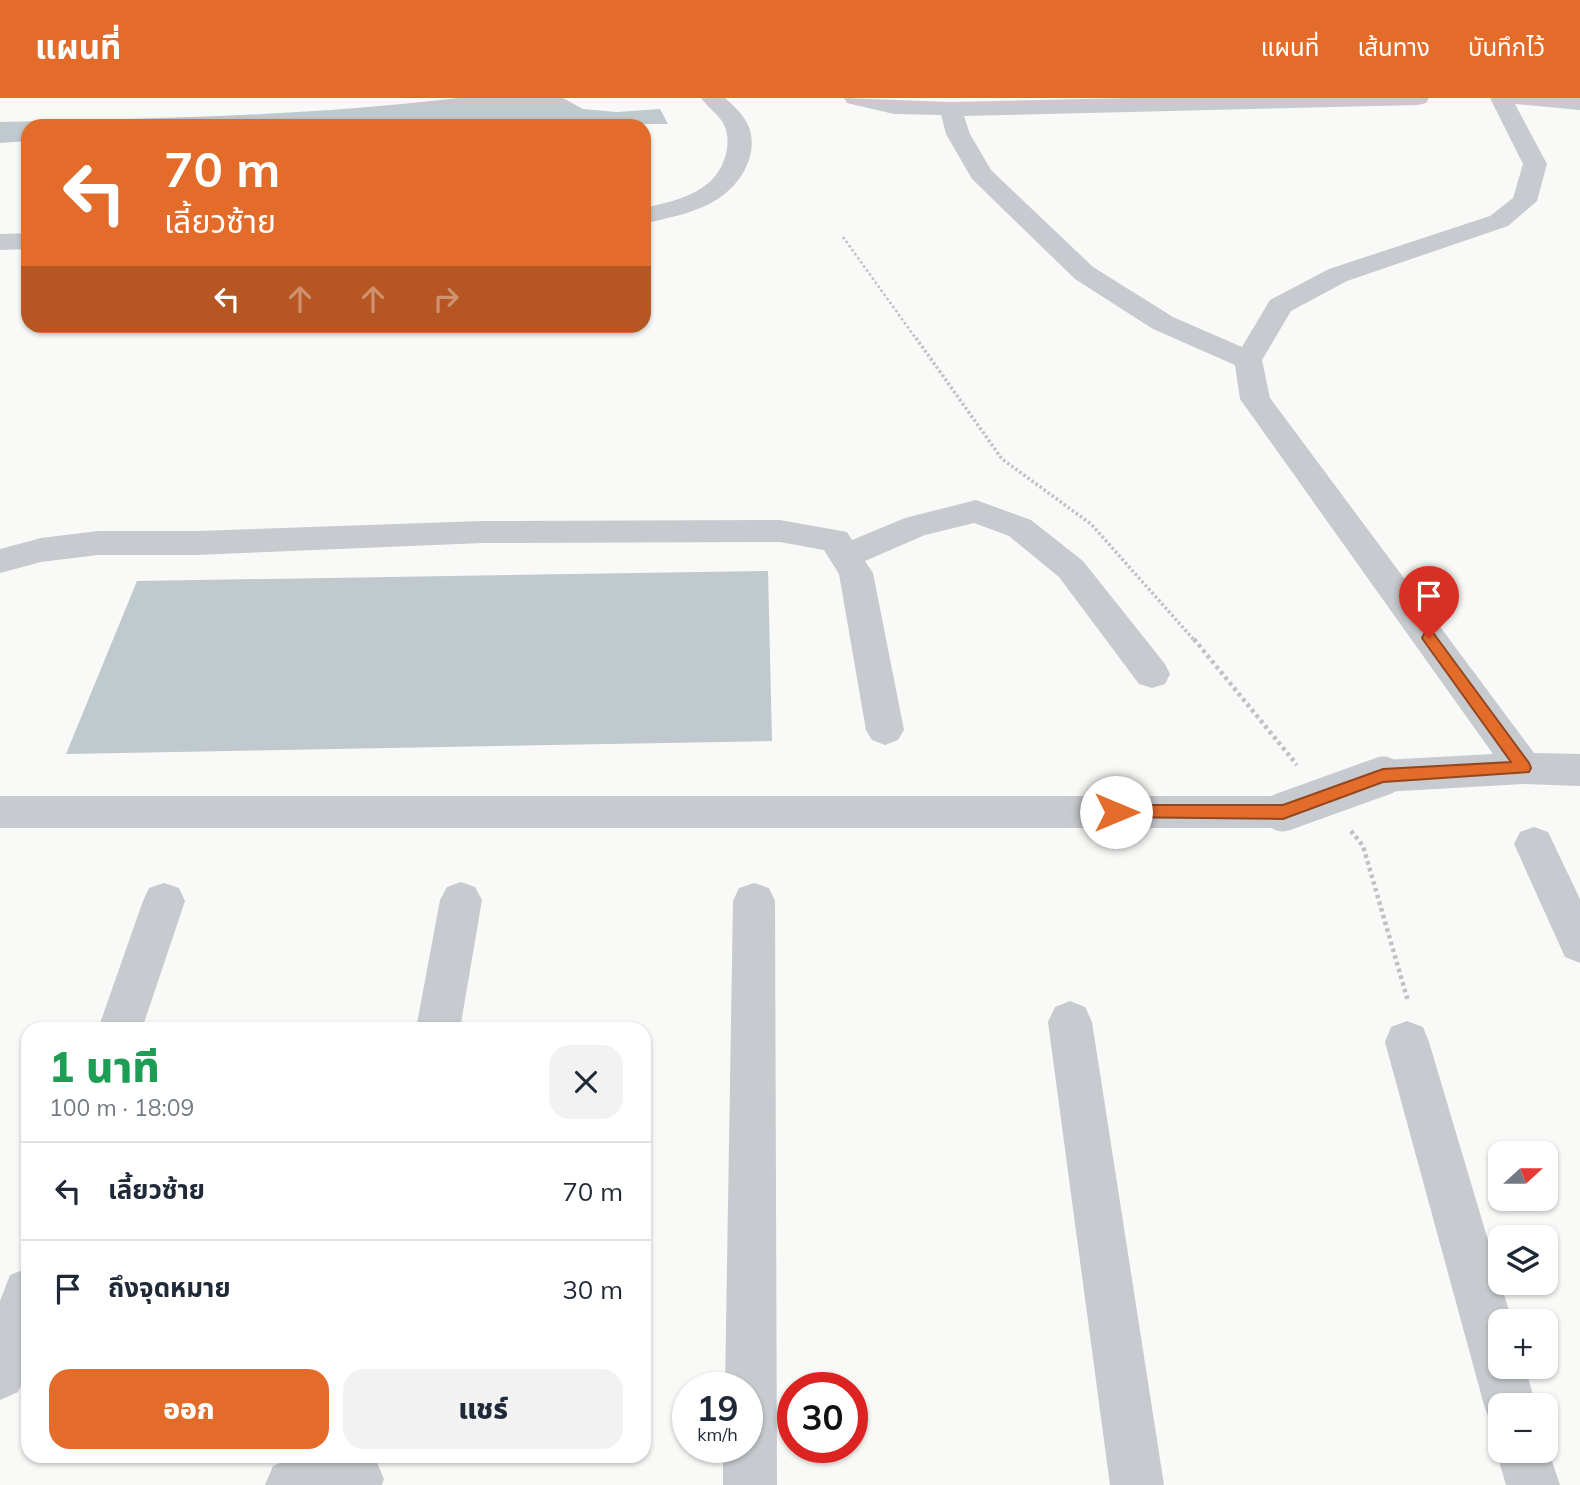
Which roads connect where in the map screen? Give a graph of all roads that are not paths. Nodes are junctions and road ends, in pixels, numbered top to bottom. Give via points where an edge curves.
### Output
1 (712, 98) edge
2 (856, 98) edge
3 (1418, 98) edge
4 (1501, 98) edge
5 (1519, 98) edge
6 (1101, 101) edge
7 (1580, 103) edge
8 (951, 108) junction
9 (651, 214) edge
10 (21, 241) edge
11 (0, 242) edge
12 (1248, 360) junction
13 (845, 556) junction
14 (0, 561) edge
15 (1152, 674) dead end
16 (885, 730) dead end
17 (1524, 768) junction
18 (1580, 771) edge
19 (0, 812) edge
20 (1534, 844) dead end
21 (461, 900) dead end
22 (164, 901) dead end
23 (754, 901) dead end
24 (1580, 944) edge
25 (122, 1022) edge
26 (439, 1022) edge
27 (1070, 1022) dead end
28 (1409, 1028) road end
29 (21, 1313) edge
30 (0, 1374) edge
31 (1507, 1393) edge
32 (1527, 1463) edge
33 (358, 1473) edge
34 (292, 1485) edge
35 (750, 1485) edge
36 (1137, 1485) edge
37 (1533, 1485) edge

1 - 9 street via 736,125 740,143 735,170 707,196
2 - 8 street via 894,107
3 - 6 street
4 - 12 street via 1535,164 1525,201 1499,221 1338,275 1280,306
5 - 7 street
6 - 8 street
8 - 12 street via 958,134 981,174 1084,274 1163,323
10 - 11 street
12 - 17 street via 1255,399
13 - 14 street via 835,540 780,531 482,532 98,543
13 - 15 street via 916,526 976,511 1020,527 1071,569
13 - 16 street via 856,573
17 - 18 street
17 - 19 street, bridge via 1383,776 1283,812
20 - 24 street
21 - 26 street
22 - 25 street
23 - 35 street
27 - 36 street
28 - 31 street
29 - 30 street
32 - 37 street
33 - 34 street

